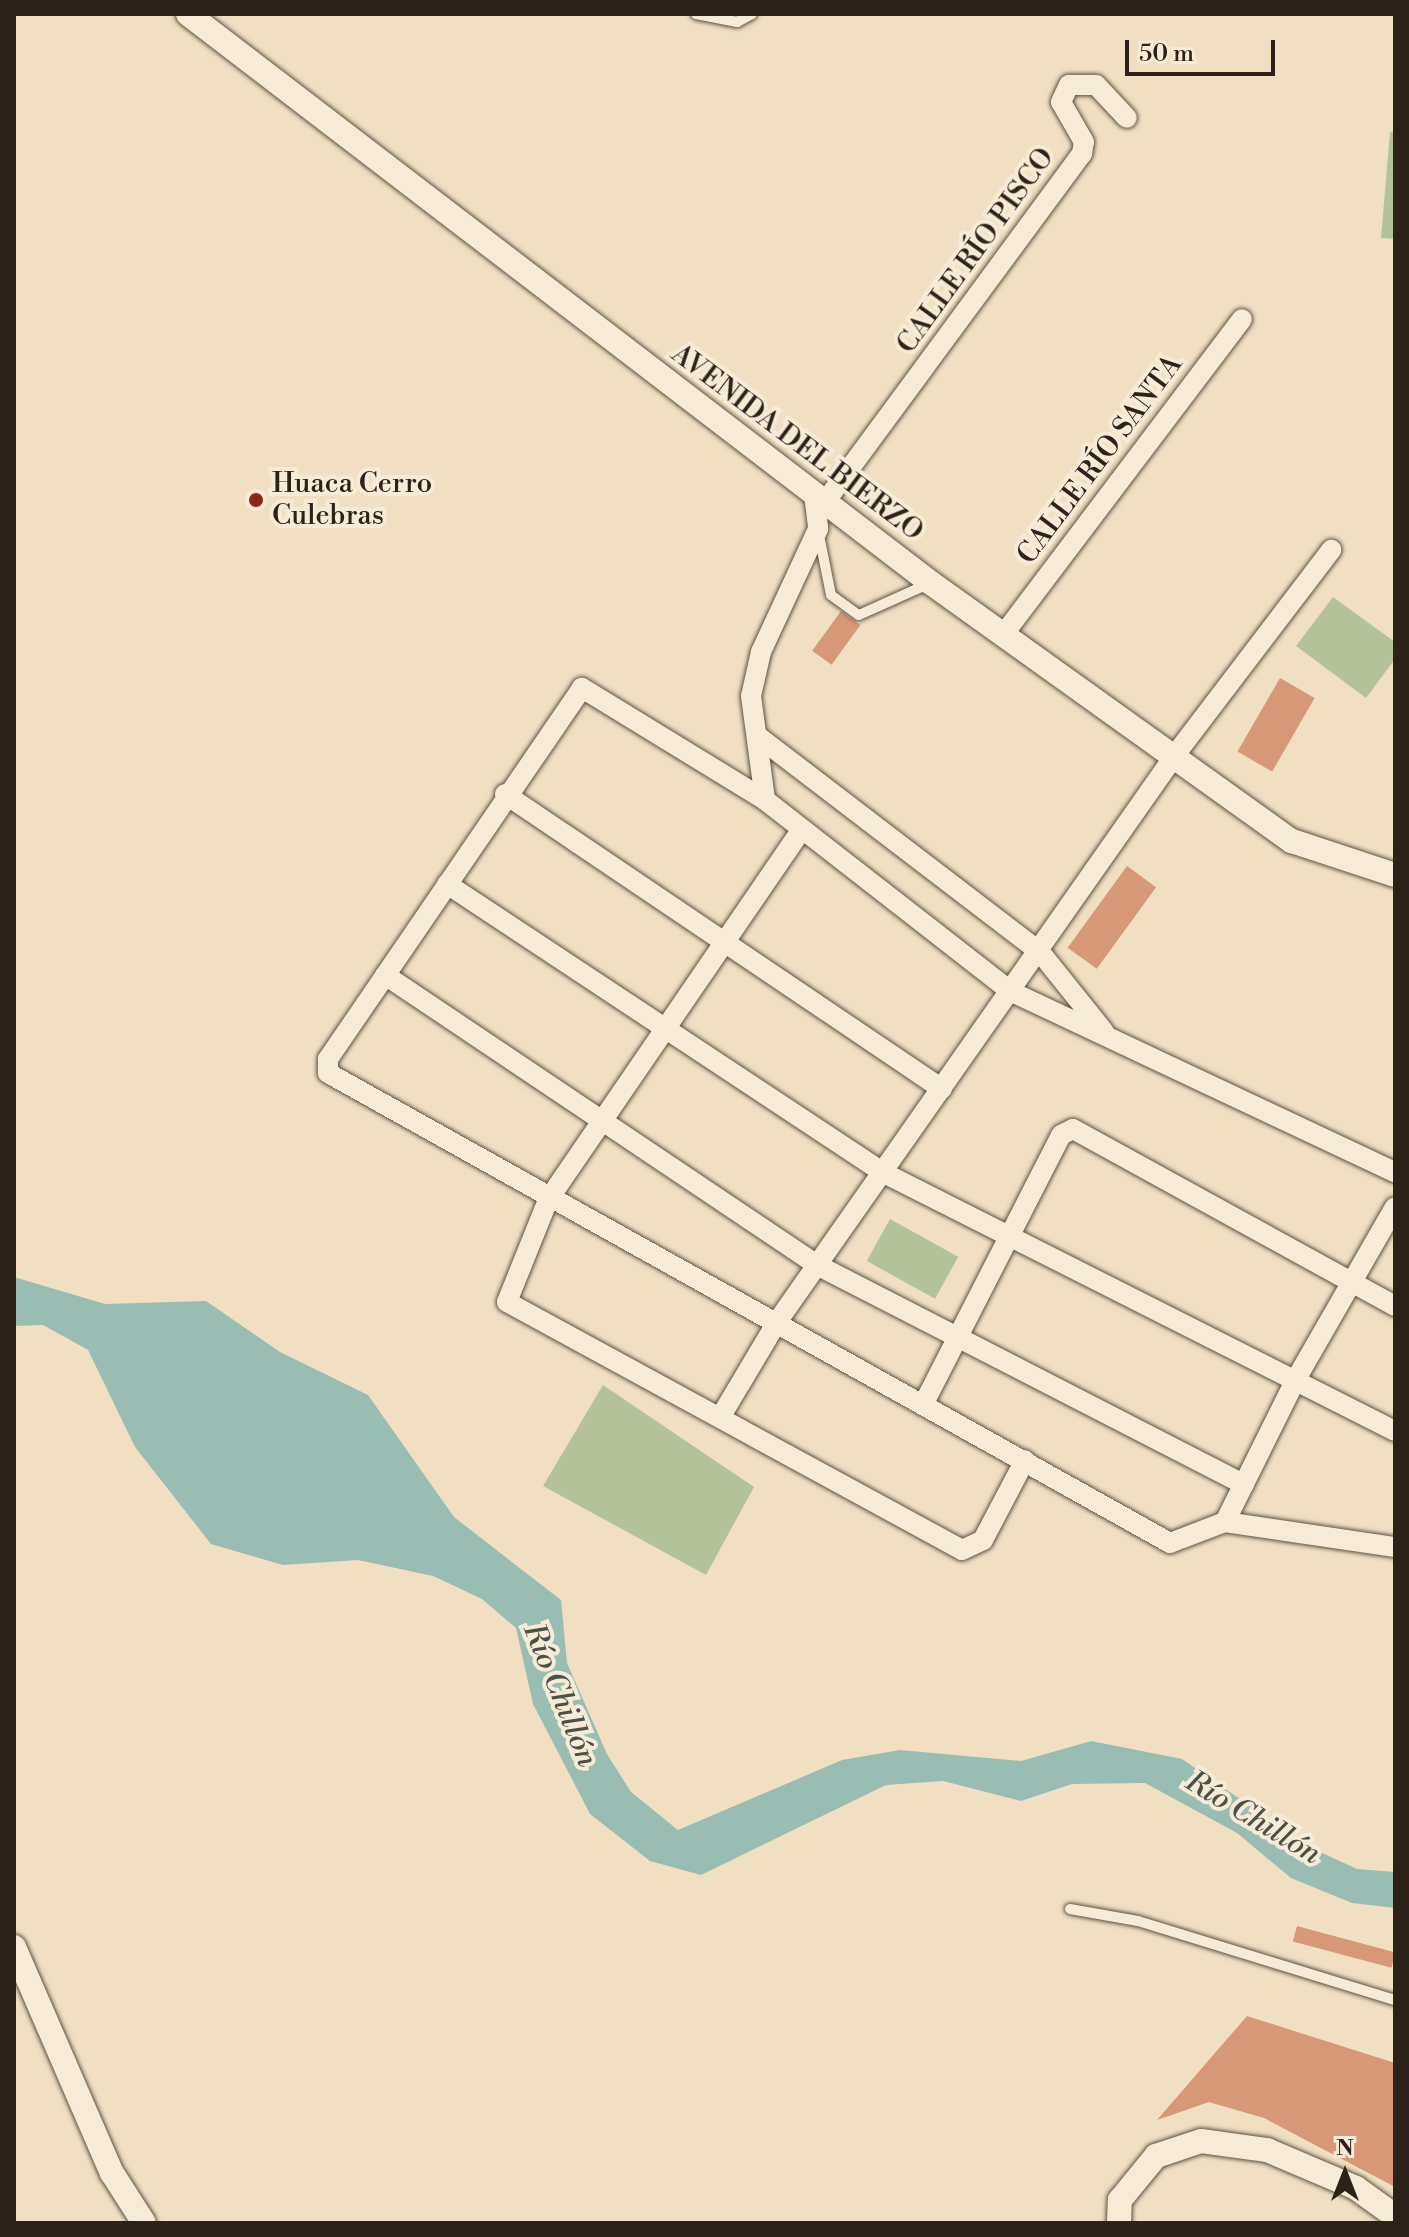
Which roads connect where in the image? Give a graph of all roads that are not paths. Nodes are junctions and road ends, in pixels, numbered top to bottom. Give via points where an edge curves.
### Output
1 (188, 14) edge
2 (696, 14) edge
3 (752, 14) edge
4 (1127, 118) dead end
5 (1242, 319) dead end
6 (819, 498) junction
7 (818, 529) junction
8 (1331, 550) dead end
9 (931, 583) junction
10 (1003, 635) junction
11 (760, 738) junction
12 (1175, 755) junction
13 (505, 794) junction
14 (765, 800) junction
15 (800, 832) junction
16 (1395, 875) edge
17 (447, 884) junction
18 (728, 943) junction
19 (1040, 952) junction
20 (385, 975) junction
21 (1012, 992) junction
22 (670, 1031) junction
23 (1105, 1033) junction
24 (942, 1089) junction
25 (604, 1122) junction
26 (1395, 1172) edge
27 (884, 1173) junction
28 (548, 1200) junction
29 (1395, 1207) edge
30 (1008, 1240) junction
31 (817, 1265) junction
32 (1352, 1282) junction
33 (1395, 1306) edge
34 (777, 1322) junction
35 (957, 1340) junction
36 (1296, 1379) junction
37 (923, 1405) junction
38 (721, 1416) junction
39 (1395, 1431) edge
40 (1025, 1460) junction
41 (1244, 1484) junction
42 (1225, 1522) junction
43 (1395, 1547) edge
44 (1070, 1909) dead end
45 (14, 1947) edge
46 (1395, 2000) edge
47 (1395, 2216) edge
48 (144, 2223) edge
49 (1119, 2223) edge

1 - 6 street, AVENIDA DEL BIERZO
2 - 3 lane via 737,22
4 - 6 street, CALLE RÍO PISCO via 1096,85 1069,85 1061,102 1084,142 1082,154
5 - 10 street, CALLE RÍO SANTA
6 - 7 street
6 - 9 street, AVENIDA DEL BIERZO
7 - 9 lane via 831,595 859,615
7 - 11 street via 761,652 751,696
8 - 12 street
9 - 10 street, AVENIDA DEL BIERZO
10 - 12 street, AVENIDA DEL BIERZO
11 - 14 street
11 - 19 street
12 - 16 street, AVENIDA DEL BIERZO via 1292,841
12 - 19 street
13 - 14 street via 582,688
13 - 17 street
13 - 18 street
14 - 15 street
15 - 18 street
15 - 21 street
17 - 20 street
17 - 22 street
18 - 22 street
18 - 24 street
19 - 21 street
19 - 23 street
20 - 25 street
20 - 28 street via 328,1059 328,1073
21 - 23 street
21 - 24 street
22 - 25 street
22 - 27 street
23 - 26 street
24 - 27 street
25 - 28 street
25 - 31 street
27 - 30 street
27 - 31 street
28 - 34 street
28 - 38 street via 507,1302
29 - 32 street
30 - 32 street via 1061,1135 1073,1129
30 - 35 street
30 - 36 street
31 - 34 street
31 - 35 street
32 - 33 street
32 - 36 street
34 - 37 street
34 - 38 street
35 - 37 street
35 - 41 street
36 - 39 street
36 - 41 street
37 - 40 street
38 - 40 street via 962,1550 983,1540
40 - 42 street via 1170,1543
41 - 42 street
42 - 43 street
44 - 46 lane via 1138,1921
45 - 48 street via 112,2173
47 - 49 street via 1356,2188 1267,2150 1201,2141 1156,2156 1120,2200

